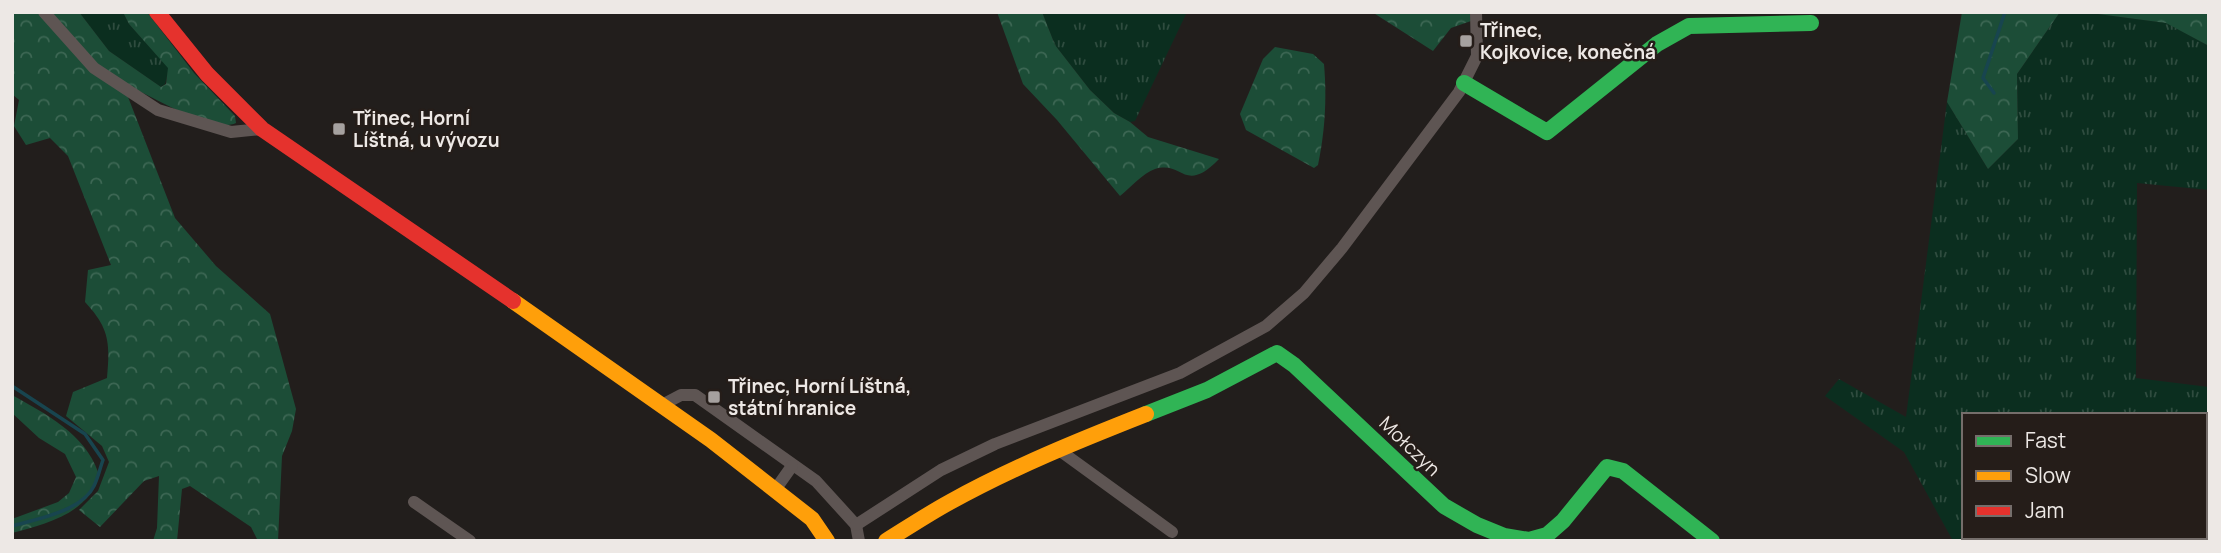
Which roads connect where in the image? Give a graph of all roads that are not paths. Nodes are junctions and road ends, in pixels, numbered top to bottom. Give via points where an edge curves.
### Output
1 (44, 12) edge
2 (157, 12) edge
3 (1476, 12) edge
4 (1811, 23) dead end
5 (1464, 83) junction
6 (262, 129) junction
7 (662, 405) junction
8 (1059, 450) junction
9 (792, 466) junction
10 (775, 489) junction
11 (414, 502) dead end
12 (856, 525) junction
13 (1172, 532) dead end
14 (470, 541) edge
15 (827, 541) edge
16 (859, 541) edge
17 (886, 541) edge
18 (1712, 541) edge

1 - 6 street via 94,68 158,110 231,132
2 - 6 street via 207,74
3 - 5 street via 1477,56
4 - 5 street via 1689,26 1657,44 1547,132
5 - 12 street via 1342,248 1304,293 1266,326 1180,373 995,444 941,470
6 - 7 street
7 - 9 street via 681,395 695,395
7 - 10 street
8 - 13 street
8 - 17 street, Mołczyn via 950,502
8 - 18 street, Mołczyn via 1207,390 1277,354 1464,520 1523,540 1542,539 1607,467 1623,471
9 - 10 street
9 - 12 street via 816,481
10 - 15 street via 811,519
11 - 14 street
12 - 16 street

